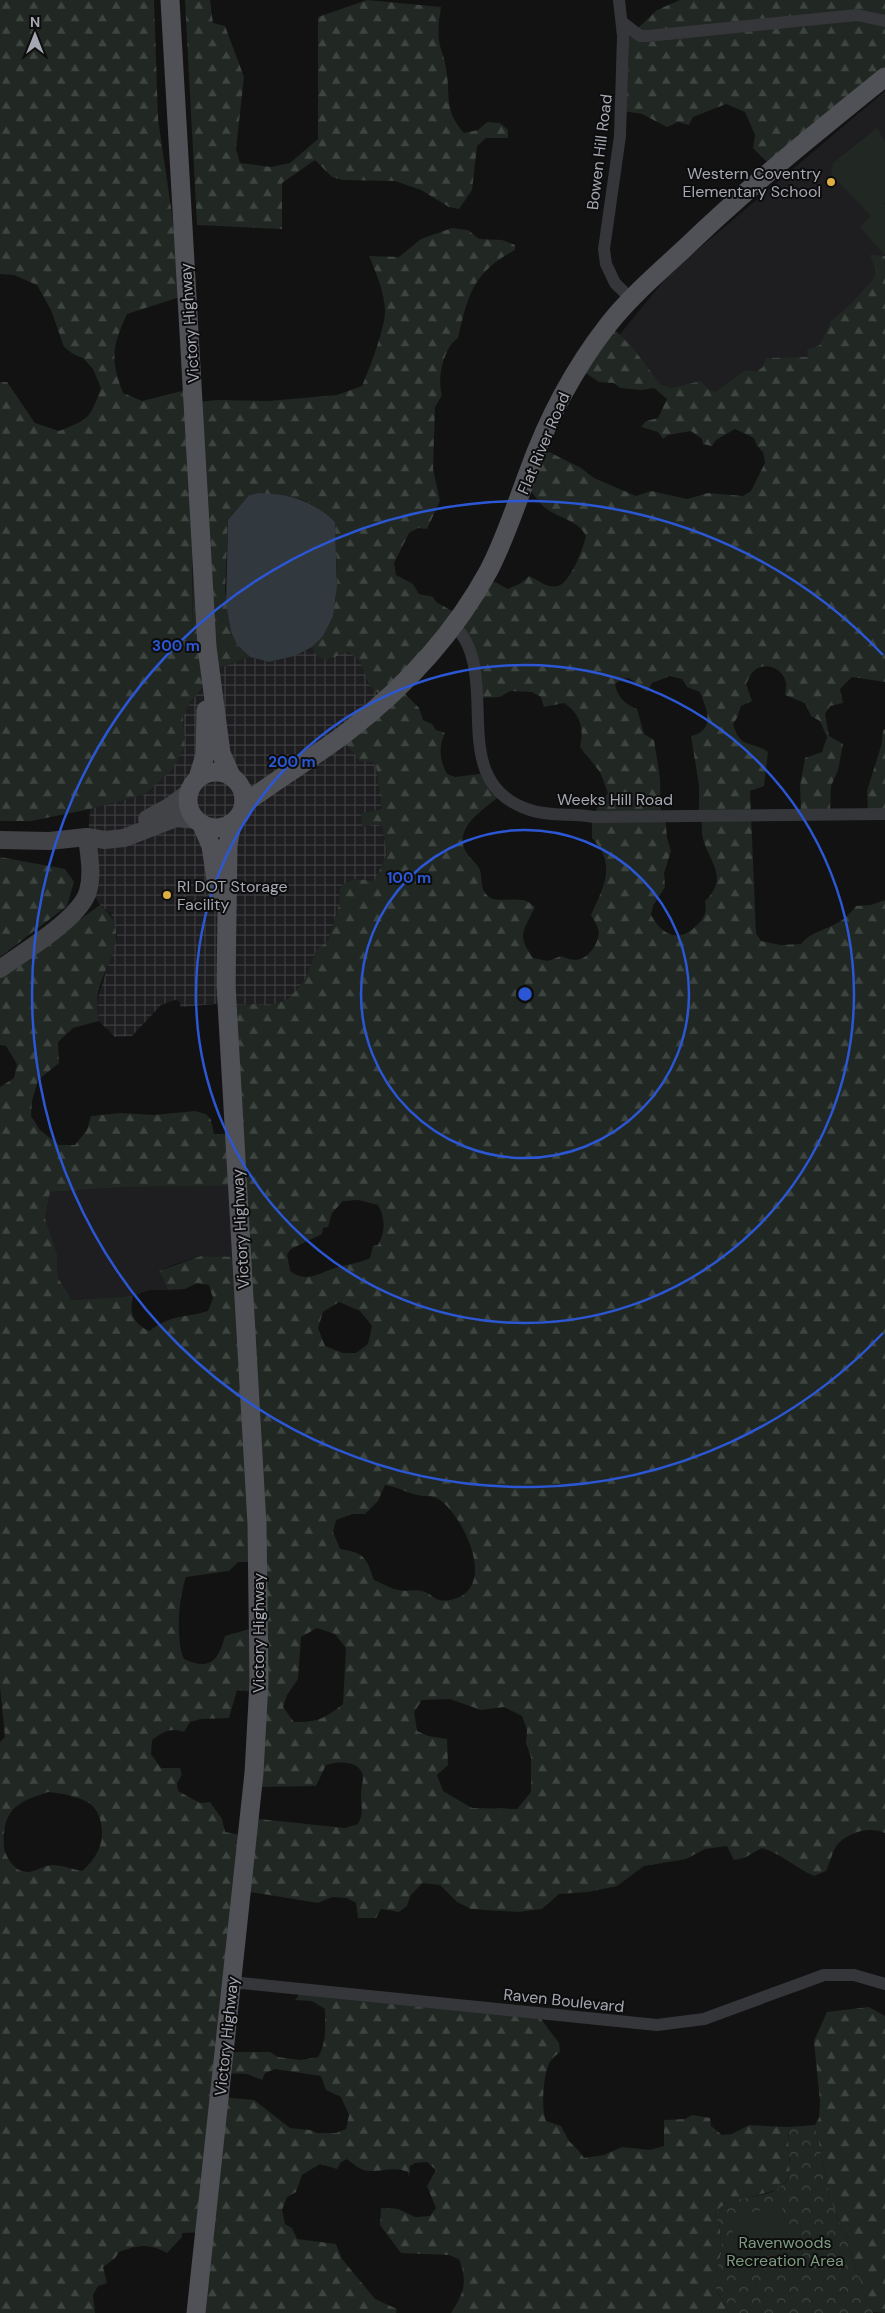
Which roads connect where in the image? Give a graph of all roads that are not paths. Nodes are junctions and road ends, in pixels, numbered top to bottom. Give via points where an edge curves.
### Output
1 (170, 0) edge
2 (618, 0) edge
3 (885, 20) edge
4 (622, 22) junction
5 (885, 77) edge
6 (632, 300) junction
7 (454, 625) junction
8 (207, 646) junction
9 (345, 733) junction
10 (234, 778) junction
11 (193, 785) junction
12 (244, 804) junction
13 (885, 814) edge
14 (199, 822) junction
15 (232, 823) junction
16 (87, 837) junction
17 (0, 840) edge
18 (225, 951) junction
19 (0, 969) edge
20 (231, 1982) junction
21 (885, 1984) edge
22 (196, 2313) edge

1 - 8 main road, Victory Highway
2 - 4 street, Bowen Hill Road
3 - 4 street via 857,15 648,36 640,36
4 - 6 street, Bowen Hill Road via 620,136 604,249 606,264 615,283
5 - 6 main road, Flat River Road via 788,155
6 - 7 main road, Flat River Road via 609,324 570,380 541,440 495,558
7 - 9 main road, Flat River Road via 416,672
7 - 13 street, Weeks Hill Road via 471,653 474,667 477,731 483,765 499,791 518,806 548,814 594,817
8 - 10 main road, Victory Highway via 221,753
8 - 11 main road, Victory Highway via 205,756
9 - 10 main road, Flat River Road via 256,779
9 - 12 main road, Flat River Road
10 - 11 main road via 214,771
10 - 12 main road via 243,791
11 - 14 main road via 188,803 190,812
11 - 16 main road via 170,807 146,819
12 - 15 main road
14 - 15 main road via 212,828
14 - 16 main road via 176,818 124,838 105,840
14 - 18 main road, Victory Highway via 212,846
15 - 18 main road, Victory Highway via 228,845
16 - 17 main road via 49,841
16 - 19 main road via 90,883 84,902 72,916
18 - 20 main road, Victory Highway via 257,1524 259,1682 255,1763
20 - 21 street, Raven Boulevard via 658,2026 704,2019 824,1975 854,1975
20 - 22 main road, Victory Highway

